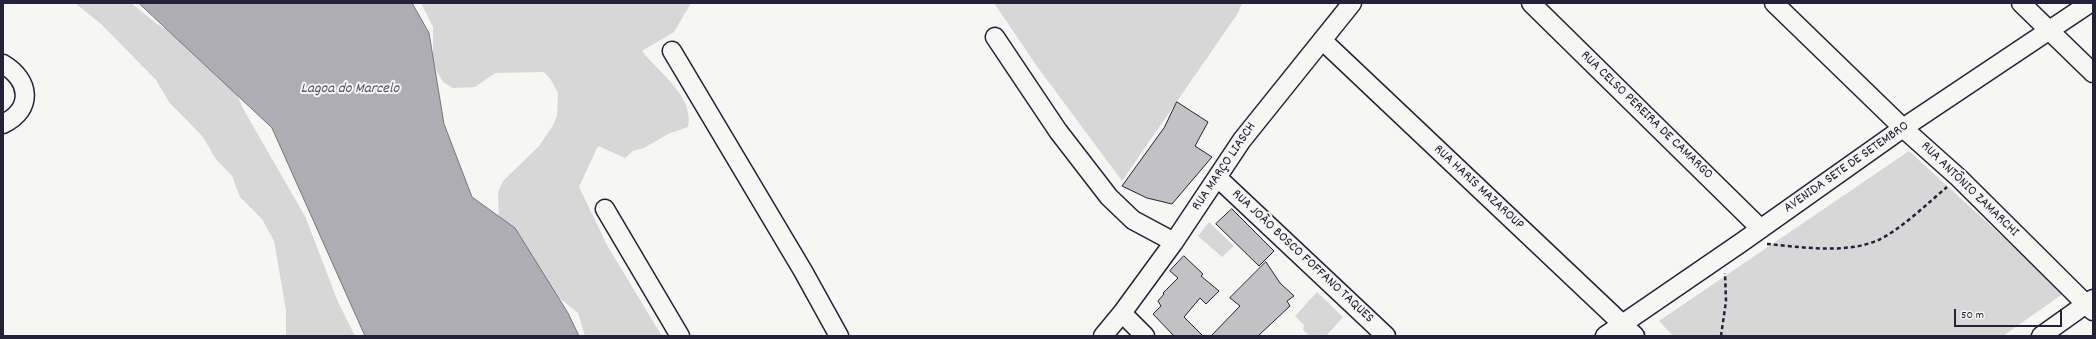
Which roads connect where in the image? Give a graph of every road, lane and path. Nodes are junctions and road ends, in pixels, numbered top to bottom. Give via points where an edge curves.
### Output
1 (1352, 3) edge
2 (1531, 3) edge
3 (1774, 3) edge
4 (2022, 3) edge
5 (2090, 3) edge
6 (2050, 30) junction
7 (995, 37) dead end
8 (1322, 40) junction
9 (672, 51) dead end
10 (3, 64) edge
11 (2093, 73) edge
12 (3, 124) edge
13 (1903, 128) junction
14 (1218, 178) junction
15 (1959, 178) junction
16 (605, 209) dead end
17 (1761, 229) junction
18 (1174, 242) junction
19 (1742, 242) junction
20 (1723, 256) junction
21 (2091, 305) edge
22 (1122, 313) junction
23 (1629, 330) edge
24 (680, 336) edge
25 (839, 336) edge
26 (1103, 336) edge
27 (1146, 336) edge
28 (1386, 336) edge
29 (1606, 336) edge
30 (1721, 336) edge
31 (2041, 336) edge

1 - 8 street, RUA MARÇO LIASCH
2 - 17 street, RUA CELSO PEREIRA DE CAMARGO
3 - 13 street, RUA ANTÔNIO ZAMARCHI
4 - 6 street
5 - 6 street, AVENIDA SETE DE SETEMBRO
6 - 11 street
6 - 13 street, AVENIDA SETE DE SETEMBRO
7 - 18 street via 1058,132 1109,197 1133,220
8 - 14 street, RUA MARÇO LIASCH via 1242,140
8 - 23 street, RUA HARIS MAZAROUP
9 - 25 street
10 - 12 street via 22,80 25,93 19,112
13 - 15 street, RUA ANTÔNIO ZAMARCHI
13 - 17 street, AVENIDA SETE DE SETEMBRO
14 - 18 street, RUA MARÇO LIASCH
14 - 28 street, RUA JOÃO BOSCO FOFFANO TAQUES
15 - 19 path via 1877,241 1856,246 1834,247
15 - 21 street, RUA ANTÔNIO ZAMARCHI
16 - 24 street
17 - 19 street, AVENIDA SETE DE SETEMBRO
18 - 22 street, RUA MARÇO LIASCH
19 - 20 street, AVENIDA SETE DE SETEMBRO
20 - 23 street, AVENIDA SETE DE SETEMBRO
20 - 30 path via 1726,301
21 - 31 street
22 - 26 street, RUA MARÇO LIASCH
22 - 27 street
23 - 29 street, AVENIDA SETE DE SETEMBRO

